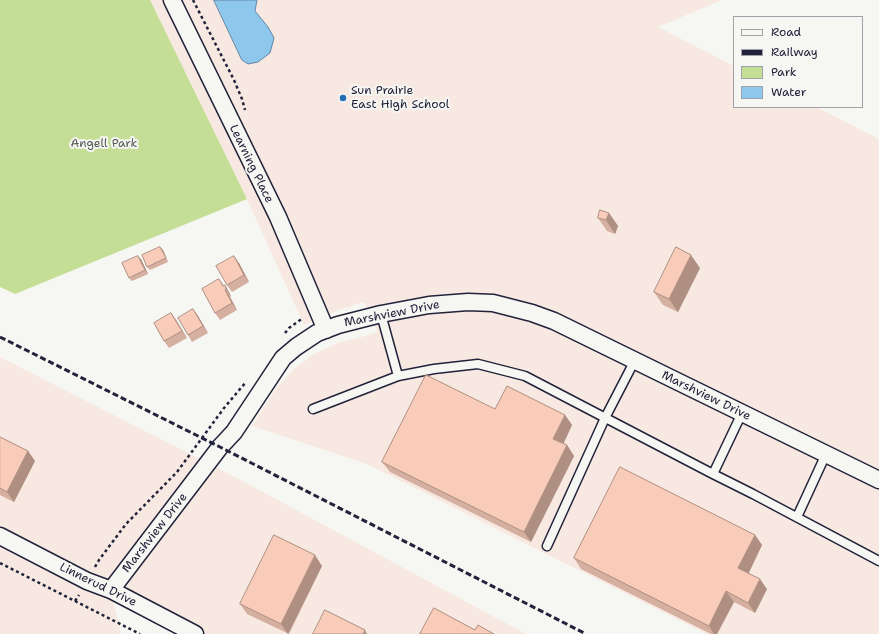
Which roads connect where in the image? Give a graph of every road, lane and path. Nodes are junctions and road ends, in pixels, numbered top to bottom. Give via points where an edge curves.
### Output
1 (172, 0) edge
2 (193, 0) edge
3 (247, 114) dead end
4 (317, 310) junction
5 (381, 314) junction
6 (326, 330) junction
7 (281, 338) dead end
8 (635, 360) junction
9 (398, 376) junction
10 (248, 378) dead end
11 (313, 409) dead end
12 (742, 414) junction
13 (605, 418) junction
14 (826, 454) junction
15 (713, 474) junction
16 (879, 480) edge
17 (797, 517) junction
18 (0, 536) edge
19 (548, 546) dead end
20 (99, 560) dead end
21 (879, 561) edge
22 (0, 563) edge
23 (111, 590) junction
24 (140, 634) edge
25 (195, 634) edge

1 - 4 street, Learning Place via 278,217
2 - 3 path via 234,80
4 - 6 street, Learning Place
4 - 7 path via 289,328
5 - 6 street, Marshview Drive
5 - 8 street, Marshview Drive via 429,305 493,303 554,321
5 - 9 lane
6 - 23 street, Marshview Drive via 317,333 283,358 234,432
8 - 12 street, Marshview Drive
8 - 13 lane
9 - 11 lane
9 - 13 lane via 478,364 525,376
10 - 20 path via 177,472 126,524
12 - 14 street, Marshview Drive
12 - 15 lane
13 - 15 lane
13 - 19 lane
14 - 16 street, Marshview Drive
14 - 17 lane
15 - 17 lane
17 - 21 lane
18 - 23 street, Linnerud Drive via 87,581
22 - 24 path
23 - 25 street, Linnerud Drive

